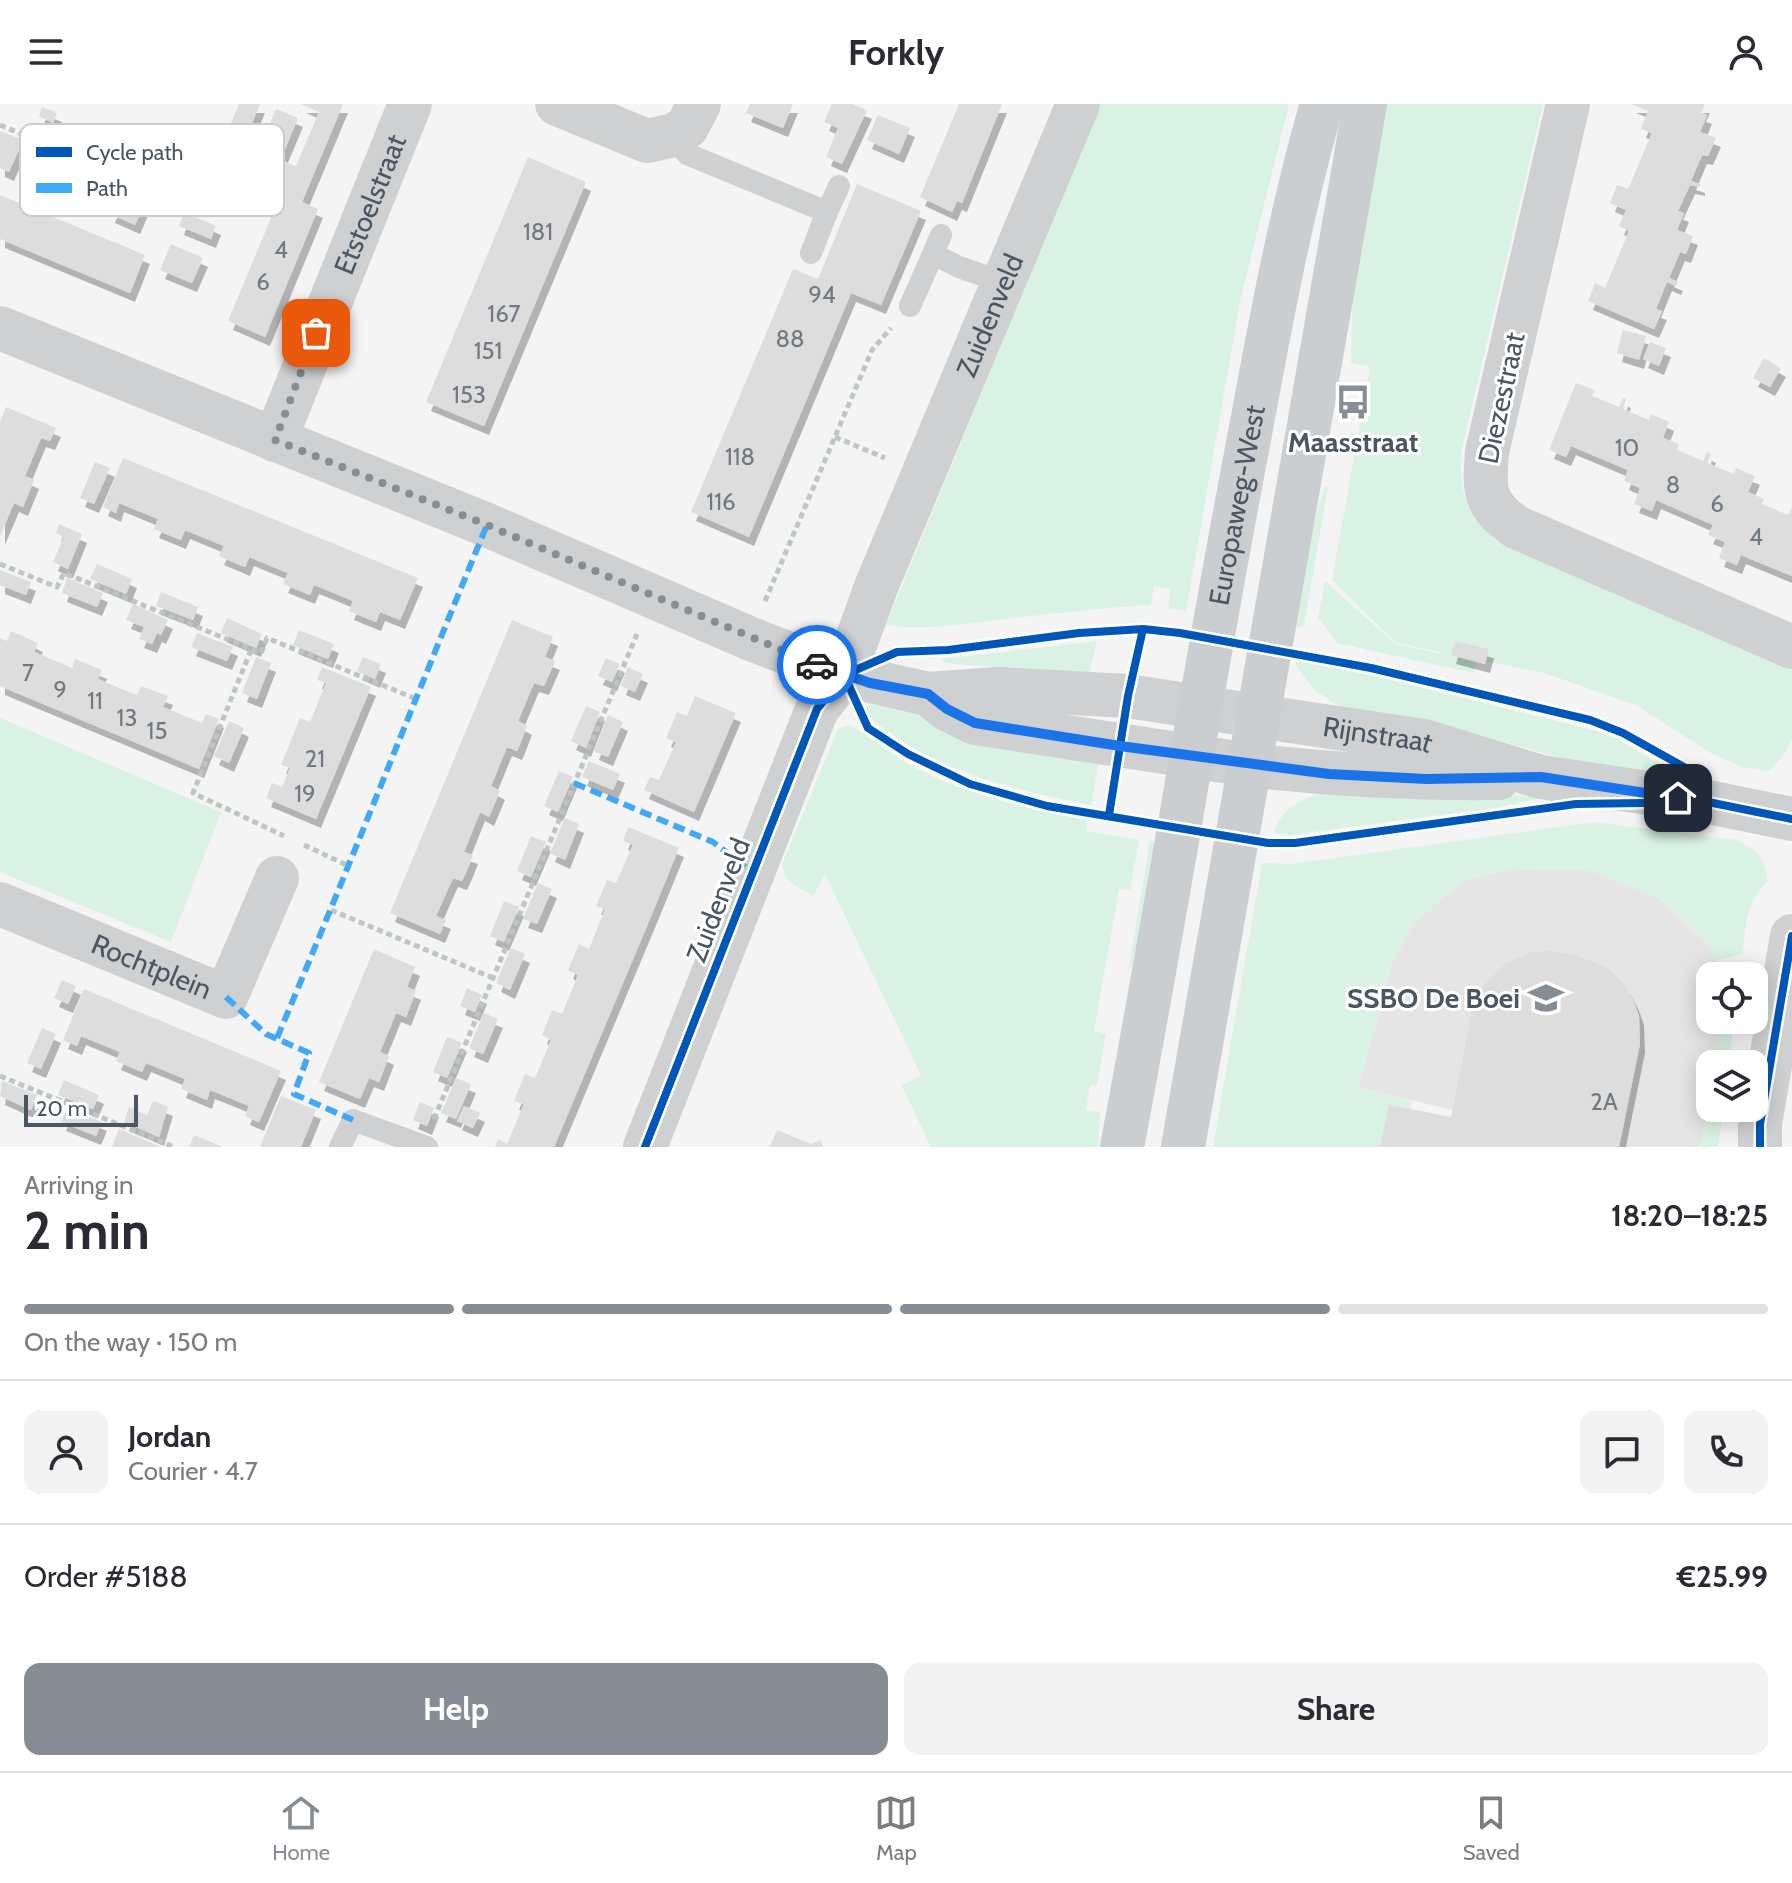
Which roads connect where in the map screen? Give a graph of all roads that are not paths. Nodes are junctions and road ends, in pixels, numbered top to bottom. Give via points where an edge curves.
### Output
1 (410, 104) edge
2 (557, 104) edge
3 (1078, 104) edge
4 (1322, 104) edge
5 (1365, 104) edge
6 (1568, 104) edge
7 (687, 120) edge
8 (839, 186) dead end
9 (827, 212) junction
10 (811, 253) dead end
11 (1002, 282) junction
12 (910, 306) road end
13 (0, 328) edge
14 (275, 440) junction
15 (1792, 647) edge
16 (844, 675) junction
17 (928, 694) junction
18 (1201, 707) junction
19 (1257, 716) junction
20 (1192, 756) junction
21 (1249, 765) junction
22 (1541, 777) junction
23 (1792, 819) edge
24 (277, 878) dead end
25 (0, 904) edge
26 (1792, 936) edge
27 (425, 1146) edge
28 (340, 1147) edge
29 (645, 1147) edge
30 (1122, 1147) edge
31 (1183, 1147) edge
32 (1760, 1147) edge

1 - 14 street, Etstoelstraat
2 - 7 street via 647,141
3 - 11 street, Zuidenveld
4 - 18 main road, Europaweg-West via 1282,260
5 - 19 main road, Europaweg-West
6 - 15 street, Diezestraat via 1487,452 1484,489 1496,513 1516,527
7 - 9 lane via 687,154
8 - 9 lane
9 - 10 lane
11 - 12 lane via 959,267 937,245
11 - 16 street, Zuidenveld
13 - 14 street
14 - 16 street
16 - 17 street
16 - 29 street, Zuidenveld via 817,709
17 - 18 street, Rijnstraat via 1013,690 1128,696
17 - 20 street, Rijnstraat via 975,723
18 - 19 street, Rijnstraat
18 - 20 main road, Europaweg-West
19 - 21 main road, Europaweg-West
19 - 22 street, Rijnstraat via 1424,741
20 - 21 street, Rijnstraat
20 - 30 main road, Europaweg-West
21 - 22 street, Rijnstraat via 1426,779
21 - 31 main road, Europaweg-West
22 - 23 street, Rijnstraat
24 - 25 street, Rochtplein via 226,997
26 - 32 street
27 - 28 lane via 353,1120

